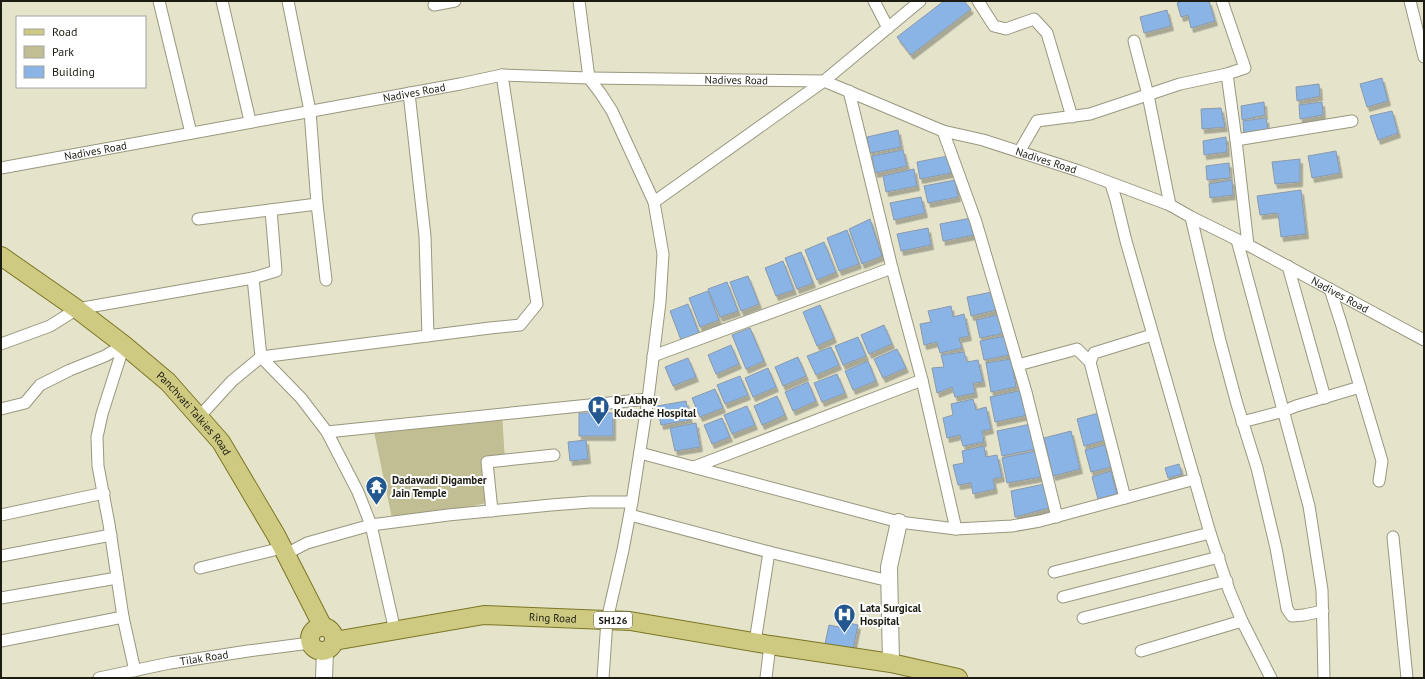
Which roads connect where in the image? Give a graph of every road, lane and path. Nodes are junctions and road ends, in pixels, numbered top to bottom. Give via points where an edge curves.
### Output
1 (159, 1) edge
2 (222, 1) edge
3 (288, 1) edge
4 (455, 1) edge
5 (580, 1) edge
6 (874, 1) edge
7 (920, 1) edge
8 (978, 1) edge
9 (1222, 1) edge
10 (1410, 1) edge
11 (434, 5) dead end
12 (888, 28) junction
13 (1134, 41) dead end
14 (1424, 57) edge
15 (1227, 74) junction
16 (502, 75) junction
17 (588, 78) junction
18 (824, 81) junction
19 (849, 91) junction
20 (409, 93) junction
21 (1148, 95) junction
22 (310, 111) junction
23 (1072, 116) junction
24 (1352, 121) dead end
25 (250, 122) junction
26 (943, 131) junction
27 (191, 133) junction
28 (1236, 140) junction
29 (1019, 152) junction
30 (1, 168) edge
31 (1111, 184) junction
32 (654, 202) junction
33 (317, 204) junction
34 (1170, 205) junction
35 (272, 210) junction
36 (1191, 217) junction
37 (198, 219) dead end
38 (1237, 240) junction
39 (1248, 245) junction
40 (1, 256) edge
41 (1288, 266) junction
42 (892, 268) junction
43 (252, 278) junction
44 (326, 280) dead end
45 (1330, 289) junction
46 (77, 310) junction
47 (1152, 335) junction
48 (428, 336) junction
49 (1424, 340) edge
50 (1, 344) edge
51 (124, 345) junction
52 (653, 356) junction
53 (261, 357) junction
54 (1090, 362) junction
55 (1018, 365) junction
56 (922, 380) junction
57 (1360, 387) junction
58 (1325, 398) junction
59 (648, 399) junction
60 (1, 409) edge
61 (1284, 411) junction
62 (199, 417) junction
63 (1242, 422) junction
64 (327, 432) junction
65 (640, 453) junction
66 (554, 455) dead end
67 (694, 467) junction
68 (1195, 479) junction
69 (1379, 481) dead end
70 (104, 493) junction
71 (1125, 498) junction
72 (632, 502) junction
73 (492, 511) junction
74 (1, 515) edge
75 (630, 515) junction
76 (1057, 517) junction
77 (899, 522) junction
78 (371, 525) junction
79 (956, 529) junction
80 (1210, 533) junction
81 (111, 535) junction
82 (1393, 537) dead end
83 (284, 551) junction
84 (769, 552) junction
85 (1, 556) edge
86 (1219, 557) junction
87 (200, 568) dead end
88 (1054, 572) dead end
89 (117, 578) junction
90 (889, 581) junction
91 (1227, 582) junction
92 (1, 598) edge
93 (1063, 598) dead end
94 (1322, 611) junction
95 (123, 617) junction
96 (1083, 618) dead end
97 (607, 620) junction
98 (1242, 621) junction
99 (395, 631) junction
100 (1, 641) edge
101 (323, 641) junction
102 (763, 644) junction
103 (1141, 651) dead end
104 (891, 663) junction
105 (136, 670) junction
106 (99, 678) edge
107 (324, 678) edge
108 (603, 678) edge
109 (766, 678) edge
110 (958, 678) edge
111 (1271, 678) edge
112 (1324, 678) edge
113 (1407, 678) edge

1 - 27 street
2 - 25 street
3 - 22 street
4 - 11 street
5 - 17 street
6 - 12 street
7 - 12 street
8 - 23 street via 994,26 1006,29 1034,19 1047,33
9 - 15 street via 1245,68
10 - 14 street
12 - 18 street
13 - 21 street
15 - 21 street via 1180,84
15 - 28 street
16 - 17 street, Nadives Road
16 - 20 street, Nadives Road
16 - 48 street via 537,304 520,325
17 - 18 street, Nadives Road
17 - 32 street via 612,111
18 - 19 street, Nadives Road
18 - 32 street
19 - 26 street, Nadives Road
19 - 42 street
20 - 22 street, Nadives Road
20 - 48 street via 425,236
21 - 23 street via 1090,114
21 - 34 street
22 - 25 street, Nadives Road
22 - 33 street
23 - 29 street via 1037,121
24 - 28 street
25 - 27 street, Nadives Road
26 - 29 street, Nadives Road
26 - 55 street via 976,222
27 - 30 street, Nadives Road
28 - 39 street
29 - 31 street, Nadives Road
31 - 34 street, Nadives Road
31 - 47 street
32 - 52 street via 663,254
33 - 35 street
33 - 44 street
34 - 36 street, Nadives Road
35 - 37 street
35 - 43 street via 276,271
36 - 38 street, Nadives Road
36 - 63 street
38 - 39 street, Nadives Road
38 - 61 street
39 - 41 street, Nadives Road
40 - 46 main road, Panchvati Talkies Road
41 - 45 street, Nadives Road
41 - 58 street
42 - 52 street
42 - 56 street
43 - 46 street
43 - 53 street
45 - 49 street, Nadives Road
45 - 57 street
46 - 50 street via 50,326
46 - 51 main road, Panchvati Talkies Road
47 - 54 street via 1094,353
47 - 68 street
48 - 53 street
51 - 60 street via 40,385 25,403
51 - 62 main road, Panchvati Talkies Road via 168,382
51 - 70 street via 97,437 98,466
52 - 59 street
53 - 62 street via 232,381
53 - 64 street via 301,398
54 - 55 street via 1077,349
54 - 71 street
55 - 76 street
56 - 67 street
56 - 79 street
57 - 58 street
57 - 69 street via 1382,461
58 - 61 street
59 - 64 street
59 - 65 street
61 - 63 street
61 - 94 street via 1309,506 1322,590
62 - 83 main road, Panchvati Talkies Road via 221,442
63 - 94 street via 1257,468 1287,609 1292,616
64 - 78 street via 358,492
65 - 67 street
65 - 72 street
66 - 73 street via 486,462
67 - 77 street
68 - 71 street
68 - 80 street
70 - 74 street
70 - 81 street
71 - 76 street
72 - 73 street via 590,502
72 - 75 street
73 - 78 street
75 - 84 street
75 - 97 street
76 - 79 street via 1012,526
77 - 79 street
77 - 90 main road via 889,567
78 - 83 street
78 - 99 street
80 - 86 street
80 - 88 street
81 - 85 street
81 - 89 street
82 - 113 street
83 - 87 street
83 - 101 main road, Panchvati Talkies Road
84 - 90 street
84 - 102 street
86 - 91 street
86 - 93 street
89 - 92 street
89 - 95 street
90 - 104 main road
91 - 96 street
91 - 98 street
94 - 112 street
95 - 100 street
95 - 105 street
97 - 99 main road, Ring Road / SH126 via 484,615
97 - 102 main road, Ring Road / SH126 via 630,621
97 - 108 street
98 - 103 street
98 - 111 street
99 - 101 main road, Ring Road / SH126
101 - 105 street, Tilak Road
101 - 107 main road
102 - 104 main road, Ring Road / SH126
102 - 109 street
104 - 110 main road, SH126
105 - 106 street, Tilak Road

